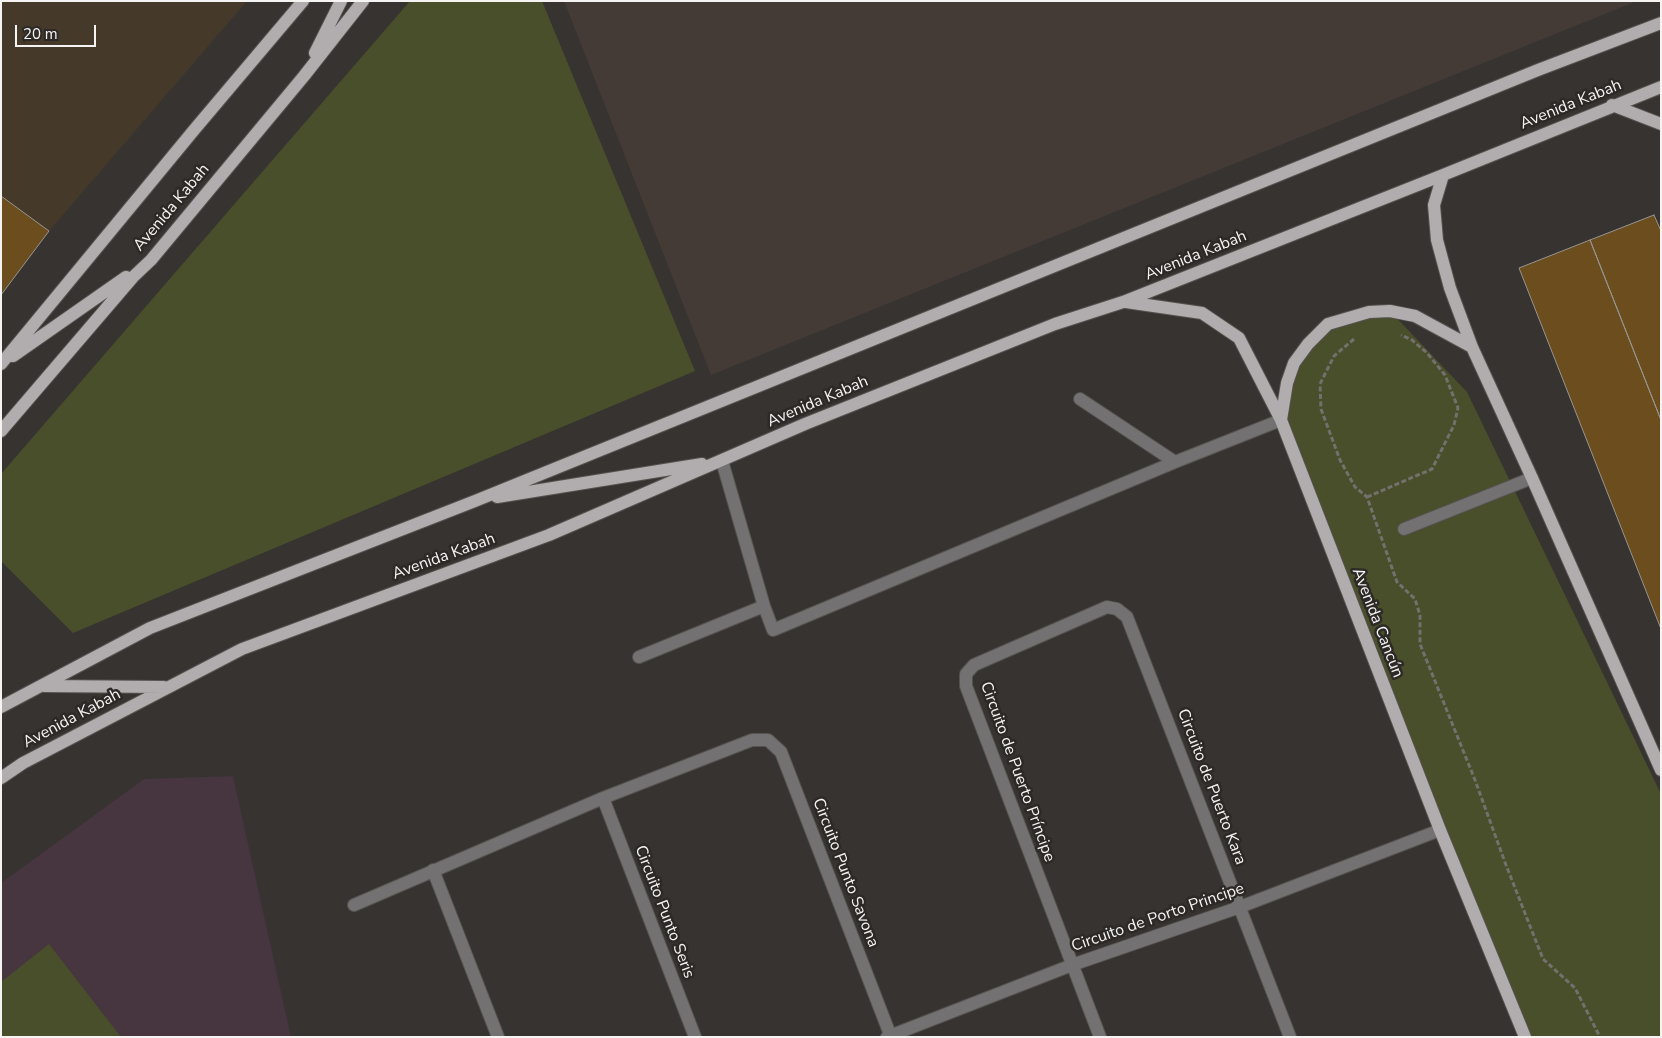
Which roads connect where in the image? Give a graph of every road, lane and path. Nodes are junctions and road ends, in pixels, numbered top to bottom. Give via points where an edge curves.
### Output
1 (303, 1) edge
2 (341, 1) edge
3 (363, 1) edge
4 (1661, 23) edge
5 (304, 76) junction
6 (1661, 87) edge
7 (1612, 105) junction
8 (1661, 124) edge
9 (1443, 175) junction
10 (151, 260) junction
11 (1123, 302) junction
12 (1398, 334) dead end
13 (1359, 337) dead end
14 (1472, 347) junction
15 (1, 364) edge
16 (1080, 399) dead end
17 (1281, 420) junction
18 (1, 431) edge
19 (722, 461) junction
20 (1175, 462) junction
21 (1532, 478) junction
22 (1367, 497) junction
23 (475, 501) junction
24 (1404, 529) dead end
25 (764, 606) junction
26 (1118, 609) joint
27 (639, 657) dead end
28 (42, 686) junction
29 (168, 688) junction
30 (1, 707) edge
31 (1661, 770) edge
32 (1, 778) edge
33 (603, 798) junction
34 (1440, 830) junction
35 (432, 870) junction
36 (354, 905) dead end
37 (1240, 907) junction
38 (1072, 966) junction
39 (889, 1036) edge
40 (498, 1037) edge
41 (695, 1037) edge
42 (1100, 1037) edge
43 (1290, 1037) edge
44 (1525, 1037) edge
45 (1600, 1037) edge

1 - 15 main road, Avenida Kabah
2 - 5 main road
3 - 5 main road, Avenida Kabah
4 - 23 main road
5 - 10 main road, Avenida Kabah
6 - 7 main road, Avenida Kabah
7 - 8 main road
7 - 9 main road, Avenida Kabah
9 - 11 main road, Avenida Kabah
9 - 14 main road via 1434,205 1437,240 1450,288
10 - 15 main road
10 - 18 main road, Avenida Kabah
11 - 17 main road, Avenida Cancún via 1202,313 1239,338
11 - 19 main road, Avenida Kabah via 1045,328 805,424
12 - 22 path via 1412,340 1446,375 1458,408 1454,425 1432,469
13 - 22 path via 1334,356 1320,384 1321,409 1340,460 1355,488
14 - 17 main road via 1415,316 1390,311 1369,312 1328,324 1294,363
14 - 21 main road
16 - 20 street
17 - 20 street
17 - 34 main road, Avenida Cancún
19 - 23 main road
19 - 25 street
19 - 29 main road, Avenida Kabah via 549,535 242,649
20 - 25 street via 773,630
21 - 24 street
21 - 31 main road
22 - 45 path via 1397,582 1414,599 1420,615 1420,644 1544,959 1575,988
23 - 28 main road via 150,628
25 - 27 street
26 - 37 street, Circuito de Puerto Kara via 1127,617
26 - 38 street, Circuito de Puerto Príncipe via 1107,607 974,665 966,674 966,686
28 - 29 main road
28 - 30 main road
29 - 32 main road, Avenida Kabah via 23,763
33 - 35 street
33 - 39 street, Circuito Punto Savona via 752,740 768,740 781,752
33 - 41 street, Circuito Punto Seris
34 - 37 street, Circuito de Porto Principe
34 - 44 main road, Avenida Cancún
35 - 36 street
35 - 40 street
37 - 38 street, Circuito de Porto Principe
37 - 43 street, Circuito de Puerto Kara
38 - 39 street, Circuito de Porto Principe
38 - 42 street, Circuito de Puerto Príncipe

